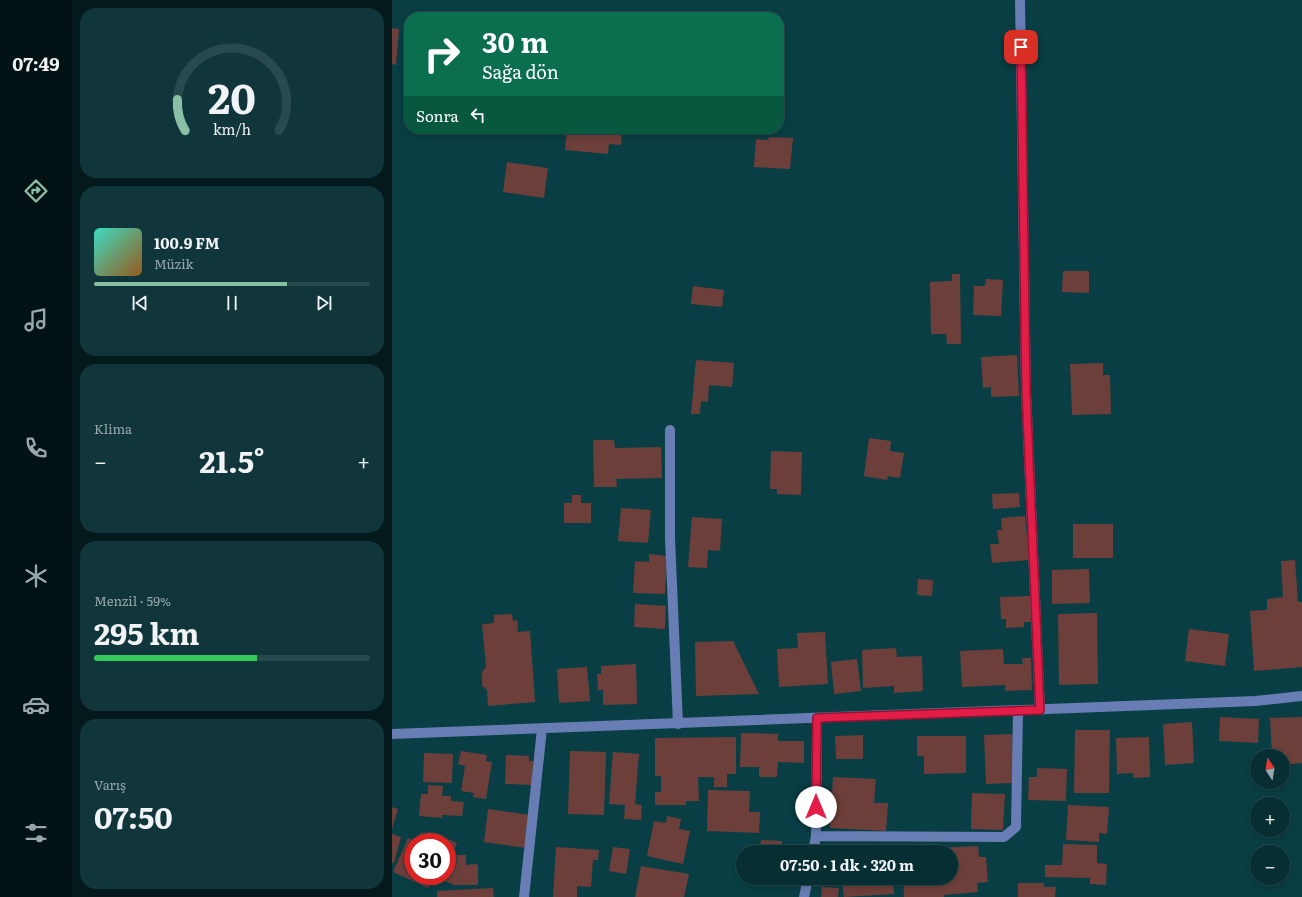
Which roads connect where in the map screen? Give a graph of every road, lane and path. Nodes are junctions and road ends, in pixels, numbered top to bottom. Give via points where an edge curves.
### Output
1 (1020, 0) edge
2 (670, 430) dead end
3 (1302, 696) edge
4 (1018, 710) junction
5 (1040, 710) junction
6 (817, 718) junction
7 (678, 724) junction
8 (542, 729) junction
9 (392, 734) edge
10 (816, 836) junction
11 (814, 845) edge
12 (807, 885) edge
13 (524, 897) edge
14 (804, 897) edge

1 - 5 street via 1026,391
2 - 7 street via 670,538
3 - 5 street via 1255,701
4 - 5 street
4 - 6 street
4 - 10 street via 1016,828 1004,837
6 - 7 street
6 - 10 street
7 - 8 street
8 - 9 street
8 - 13 street
10 - 11 street
12 - 14 street

